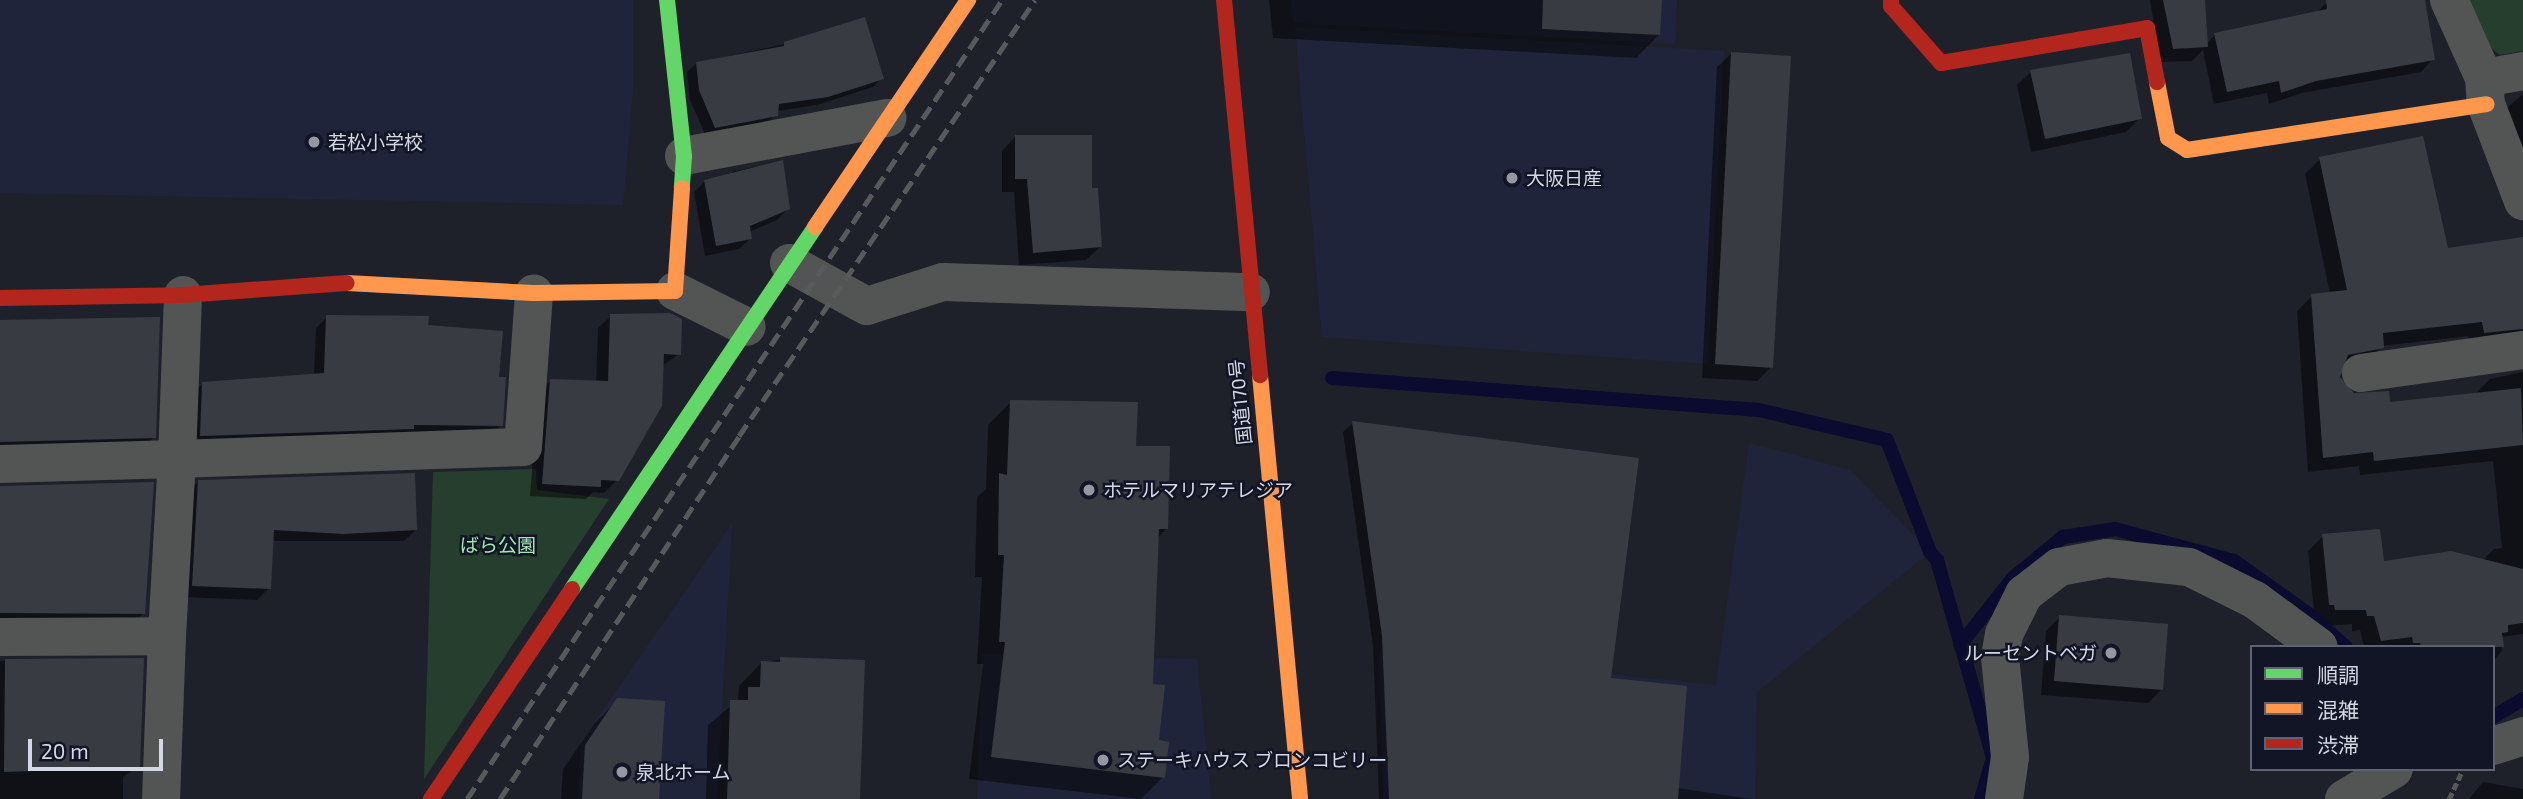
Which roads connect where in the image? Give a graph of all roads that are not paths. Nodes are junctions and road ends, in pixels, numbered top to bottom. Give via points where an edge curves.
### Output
1 (667, 0) edge
2 (968, 0) edge
3 (1224, 0) edge
4 (1891, 0) edge
5 (2449, 0) edge
6 (2523, 71) edge
7 (2485, 91) junction
8 (887, 118) junction
9 (684, 156) junction
10 (2523, 201) edge
11 (789, 263) junction
12 (675, 290) junction
13 (1251, 292) junction
14 (534, 293) junction
15 (183, 295) junction
16 (0, 298) edge
17 (747, 327) junction
18 (2523, 350) edge
19 (2361, 373) dead end
20 (177, 459) junction
21 (0, 464) edge
22 (0, 636) edge
23 (167, 636) junction
24 (2316, 645) edge
25 (2523, 736) edge
26 (2495, 745) edge
27 (2391, 771) edge
28 (161, 799) edge
29 (431, 799) edge
30 (1300, 799) edge
31 (2004, 799) edge
32 (2344, 799) edge

1 - 9 main road
2 - 8 main road
3 - 13 main road, 国道170号
4 - 7 main road via 1891,6 1941,63 2147,28 2168,138 2187,150
5 - 7 street
6 - 7 street
7 - 10 street
8 - 9 street
8 - 11 main road
9 - 12 main road
11 - 13 street via 867,306 943,282
11 - 17 main road
12 - 14 main road
12 - 17 street
13 - 30 main road, 国道170号
14 - 15 main road via 348,283
14 - 20 street via 523,447
15 - 16 main road
15 - 20 street
17 - 29 main road
18 - 19 street
20 - 21 street
20 - 23 street
22 - 23 street
23 - 28 street
24 - 31 street via 2255,600 2189,567 2132,558 2060,567 2024,594 2004,634 2000,657 2010,757
25 - 26 street
27 - 32 street

